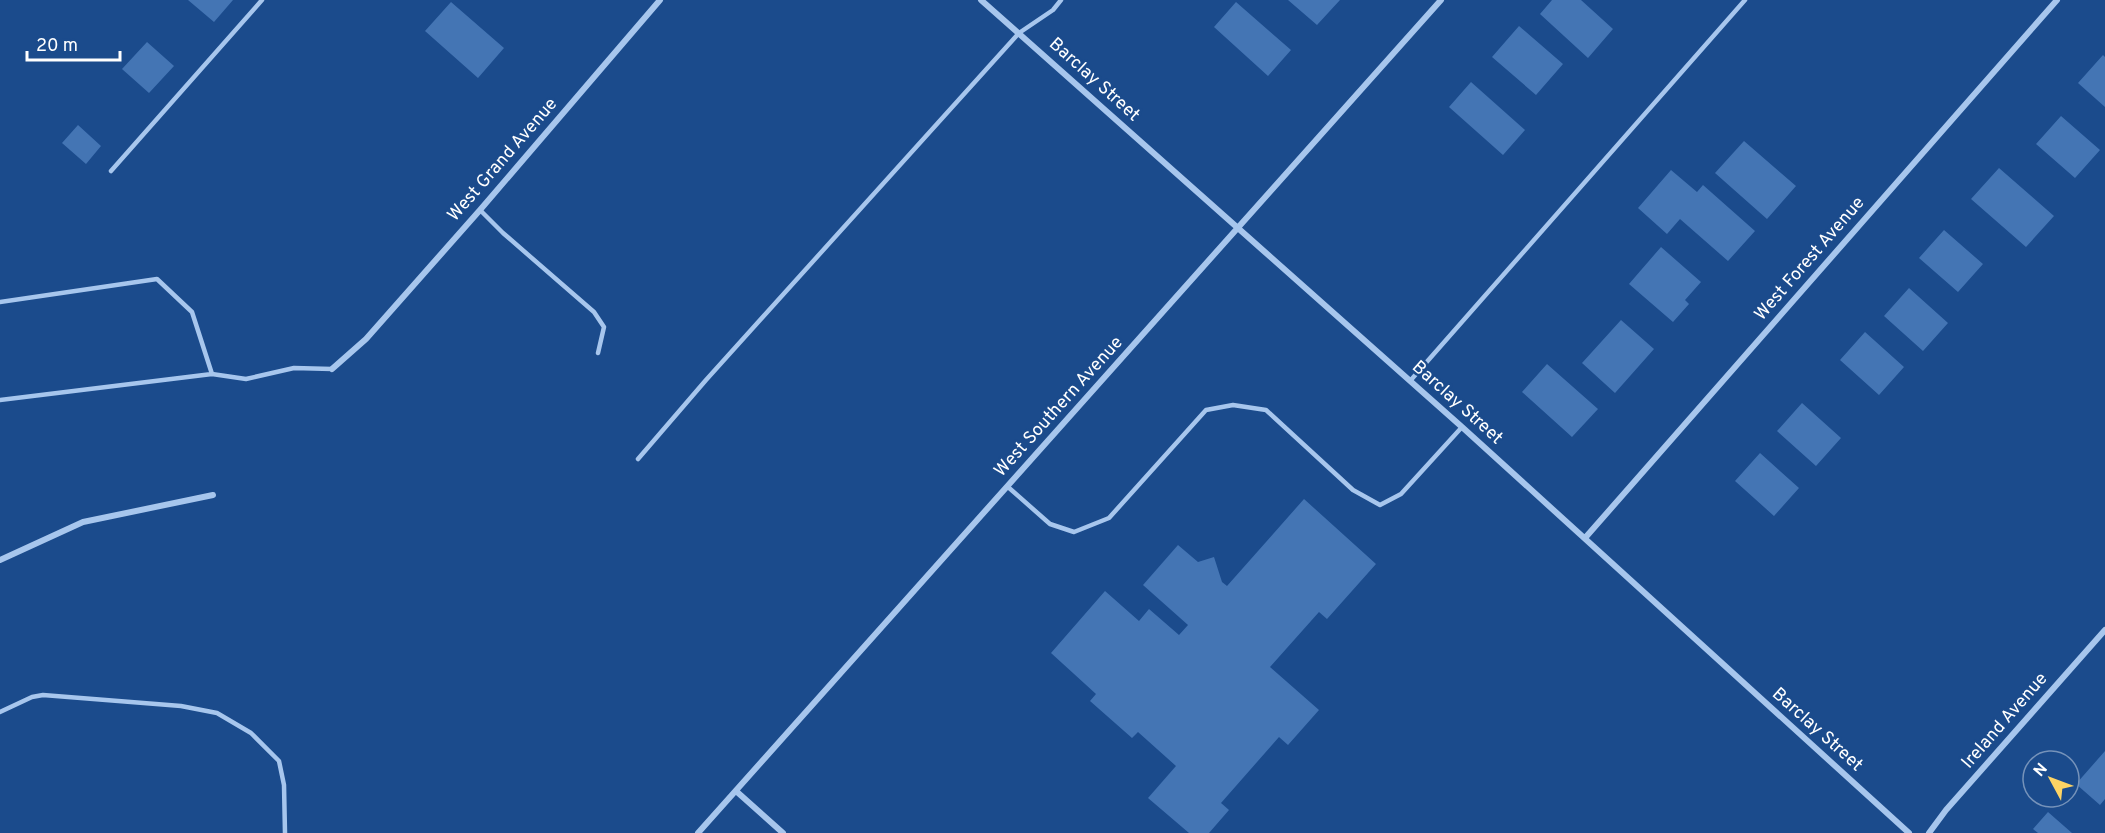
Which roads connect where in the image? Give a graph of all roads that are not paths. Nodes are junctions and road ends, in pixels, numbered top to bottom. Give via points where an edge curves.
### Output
1 (262, 0) edge
2 (660, 0) edge
3 (981, 0) edge
4 (1061, 0) edge
5 (1441, 0) edge
6 (1745, 0) edge
7 (2057, 0) edge
8 (1019, 33) junction
9 (111, 171) dead end
10 (480, 210) junction
11 (1238, 227) junction
12 (0, 302) edge
13 (598, 353) dead end
14 (332, 369) joint
15 (212, 374) junction
16 (1410, 381) junction
17 (0, 400) edge
18 (1462, 427) junction
19 (638, 459) dead end
20 (1008, 487) junction
21 (213, 495) dead end
22 (1585, 538) junction
23 (0, 560) edge
24 (2105, 630) edge
25 (0, 712) edge
26 (736, 791) junction
27 (285, 833) edge
28 (698, 833) edge
29 (783, 833) edge
30 (1909, 833) edge
31 (1929, 833) edge

1 - 9 lane
2 - 10 street, West Grand Avenue
3 - 8 street, Barclay Street
4 - 8 lane
5 - 11 street, West Southern Avenue
6 - 16 lane
7 - 22 street, West Forest Avenue
8 - 11 street, Barclay Street
8 - 19 lane
10 - 13 lane via 594,312 604,327
10 - 14 street, West Grand Avenue via 366,339
11 - 16 street, Barclay Street
11 - 20 street, West Southern Avenue
12 - 15 lane via 157,279 192,312
14 - 15 lane via 294,368 246,379
15 - 17 lane
16 - 18 street, Barclay Street
18 - 20 lane via 1401,494 1380,505 1353,490 1266,410 1233,405 1206,410 1109,518 1074,532 1050,524
18 - 22 street, Barclay Street
20 - 26 street, West Southern Avenue
21 - 23 street via 83,522
22 - 30 street, Barclay Street
24 - 31 street, Ireland Avenue
25 - 27 lane via 43,695 181,706 217,713 251,733 279,761 284,784
26 - 28 street, West Southern Avenue
26 - 29 street

